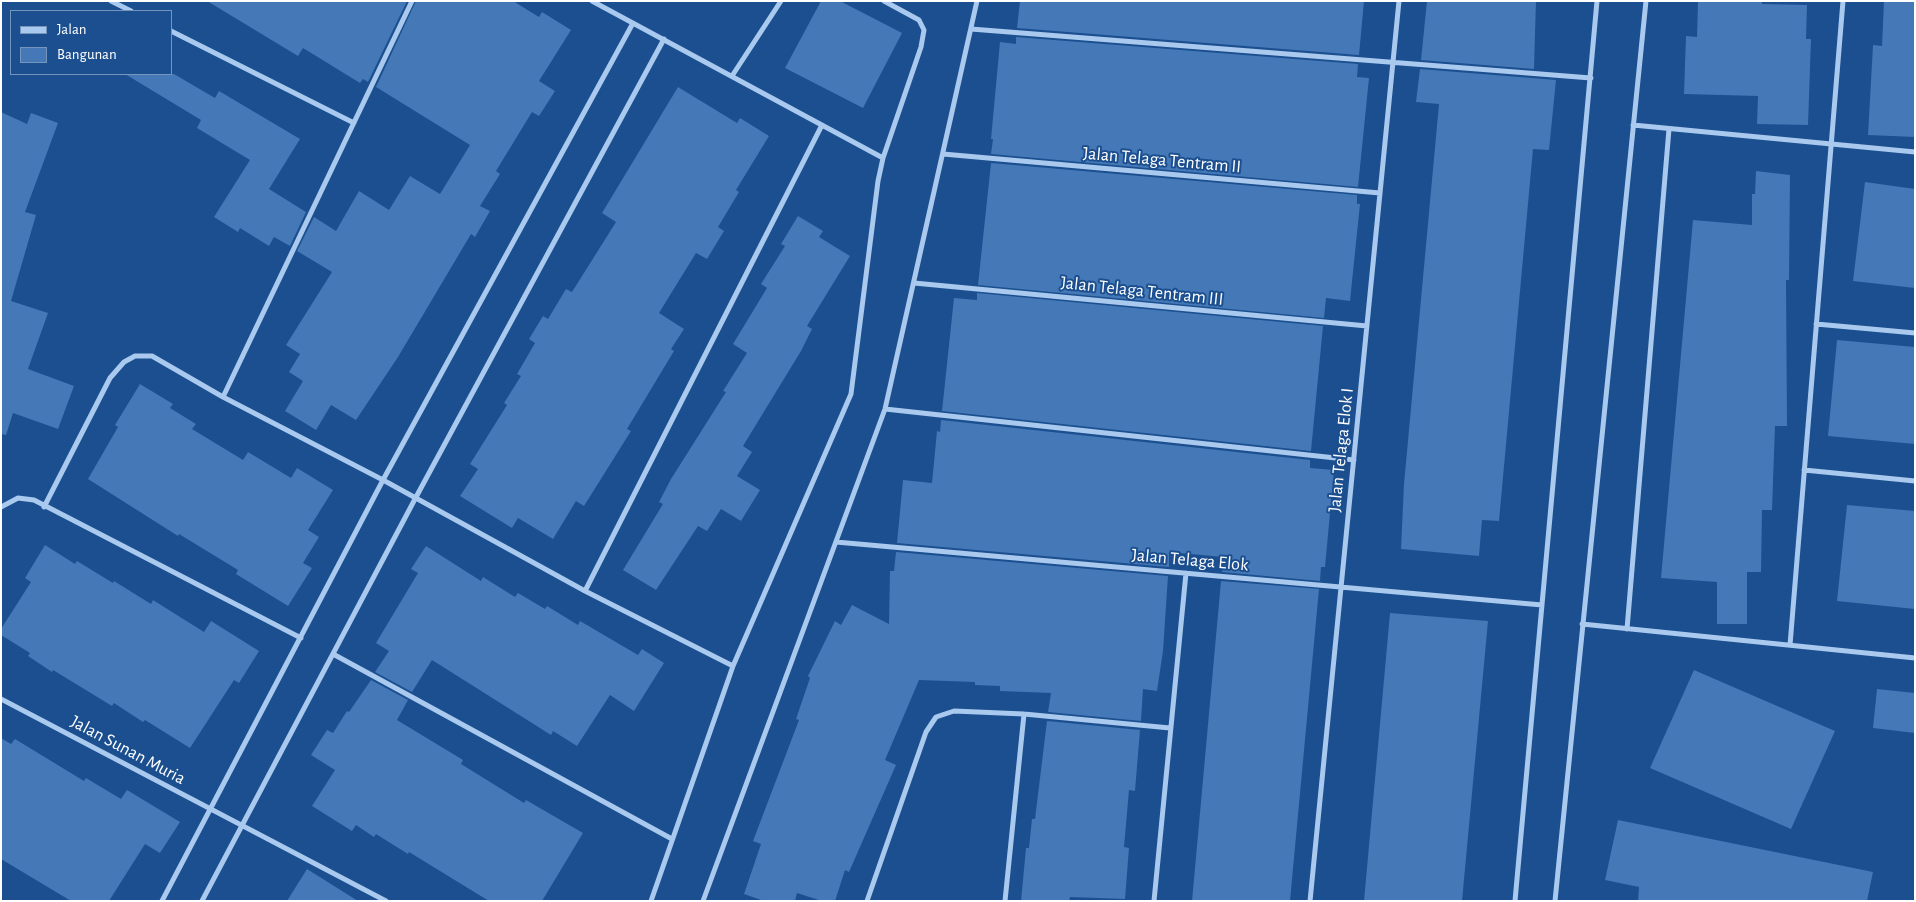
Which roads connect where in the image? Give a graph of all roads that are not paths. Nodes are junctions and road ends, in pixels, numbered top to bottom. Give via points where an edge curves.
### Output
1 (111, 1) edge
2 (412, 1) edge
3 (592, 1) edge
4 (780, 1) edge
5 (884, 1) edge
6 (977, 1) edge
7 (1399, 1) edge
8 (1597, 1) edge
9 (1646, 1) edge
10 (1842, 1) edge
11 (129, 10) edge
12 (633, 23) junction
13 (971, 28) junction
14 (172, 32) edge
15 (664, 39) junction
16 (1393, 62) junction
17 (732, 76) junction
18 (1590, 78) junction
19 (354, 123) junction
20 (822, 125) junction
21 (1633, 125) junction
22 (1669, 129) junction
23 (1831, 144) junction
24 (1915, 152) edge
25 (943, 154) junction
26 (883, 158) junction
27 (1380, 193) junction
28 (914, 283) junction
29 (1816, 324) junction
30 (1367, 326) junction
31 (1915, 333) edge
32 (223, 397) junction
33 (886, 409) junction
34 (1354, 460) junction
35 (1804, 470) junction
36 (383, 480) junction
37 (1915, 481) edge
38 (415, 499) junction
39 (1, 507) edge
40 (44, 507) junction
41 (836, 542) junction
42 (1186, 573) junction
43 (1342, 587) junction
44 (585, 591) junction
45 (1542, 605) junction
46 (1582, 624) junction
47 (1627, 628) junction
48 (301, 638) junction
49 (1790, 645) junction
50 (333, 654) junction
51 (1915, 658) edge
52 (733, 666) junction
53 (1, 700) edge
54 (1024, 714) junction
55 (1170, 728) junction
56 (211, 809) junction
57 (242, 825) junction
58 (672, 839) junction
59 (162, 901) edge
60 (202, 901) edge
61 (386, 901) edge
62 (651, 901) edge
63 (703, 901) edge
64 (867, 901) edge
65 (1005, 901) edge
66 (1154, 901) edge
67 (1310, 901) edge
68 (1515, 901) edge
69 (1555, 901) edge

1 - 11 street
2 - 19 street
3 - 12 street
4 - 17 street
5 - 26 street via 919,20 924,30
6 - 13 street
7 - 16 street, Jalan Telaga Elok I
8 - 18 street
9 - 21 street
10 - 23 street
12 - 15 street
12 - 36 street
13 - 16 street
13 - 25 street
14 - 19 street
15 - 17 street
15 - 38 street
16 - 18 street
16 - 27 street, Jalan Telaga Elok I
17 - 20 street
18 - 45 street
19 - 32 street
20 - 26 street
20 - 44 street
21 - 22 street
21 - 46 street
22 - 23 street
22 - 47 street
23 - 24 street
23 - 29 street
25 - 27 street, Jalan Telaga Tentram II
25 - 28 street
26 - 52 street via 851,394
27 - 30 street, Jalan Telaga Elok I
28 - 30 street, Jalan Telaga Tentram III
28 - 33 street
29 - 31 street
29 - 35 street
30 - 34 street, Jalan Telaga Elok I
32 - 36 street
32 - 40 street via 152,356 135,356 124,362 110,378
33 - 34 street
33 - 41 street
34 - 43 street, Jalan Telaga Elok I
35 - 37 street
35 - 49 street
36 - 38 street
36 - 48 street
38 - 44 street
38 - 50 street
39 - 40 street via 18,498 34,500
40 - 48 street
41 - 42 street, Jalan Telaga Elok
41 - 63 street
42 - 43 street, Jalan Telaga Elok
42 - 55 street
43 - 45 street, Jalan Telaga Elok
43 - 67 street, Jalan Telaga Elok I
44 - 52 street
45 - 68 street
46 - 47 street
46 - 69 street
47 - 49 street
48 - 56 street
49 - 51 street
50 - 57 street
50 - 58 street
52 - 58 street
53 - 56 street, Jalan Sunan Muria
54 - 55 street
54 - 64 street via 954,711 936,717 926,732
54 - 65 street
55 - 66 street
56 - 57 street, Jalan Sunan Muria
56 - 59 street
57 - 60 street
57 - 61 street, Jalan Sunan Muria
58 - 62 street

